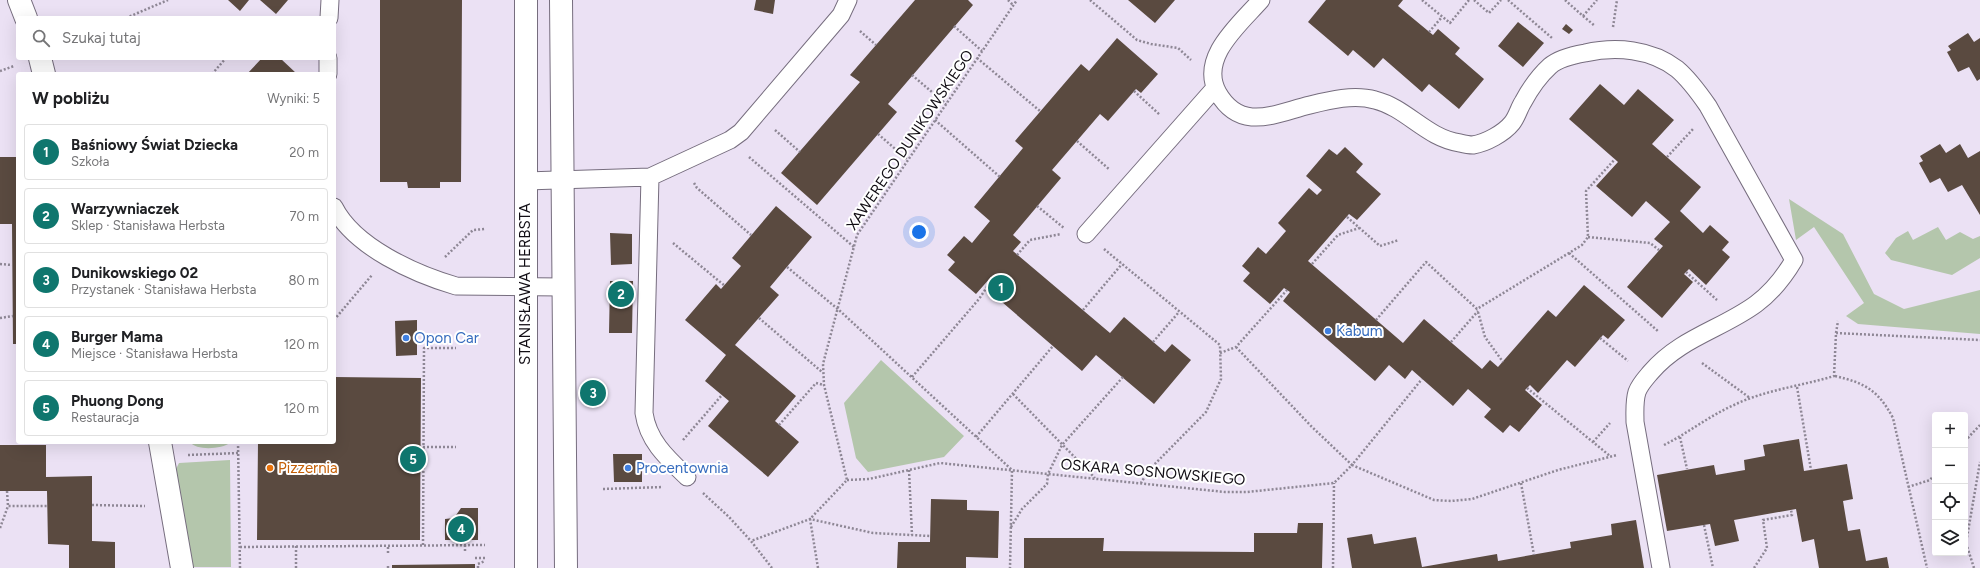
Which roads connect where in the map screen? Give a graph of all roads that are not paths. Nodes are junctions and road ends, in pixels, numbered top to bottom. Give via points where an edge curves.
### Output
1 (19, 0) edge
2 (330, 0) edge
3 (526, 0) edge
4 (561, 0) edge
5 (848, 0) edge
6 (1261, 0) edge
7 (25, 16) edge
8 (329, 16) edge
9 (40, 60) edge
10 (328, 60) edge
11 (44, 72) edge
12 (328, 72) edge
13 (1215, 88) junction
14 (650, 178) junction
15 (563, 180) junction
16 (526, 181) junction
17 (336, 211) edge
18 (1078, 233) road end
19 (525, 286) junction
20 (563, 287) junction
21 (161, 449) edge
22 (686, 477) road end
23 (182, 568) edge
24 (526, 568) edge
25 (566, 568) edge
26 (1661, 568) edge

1 - 7 street
2 - 8 lane
3 - 16 street, STANISŁAWA HERBSTA
4 - 15 street
5 - 14 lane via 841,14 741,132 730,140
6 - 13 lane via 1215,57 1212,68
9 - 11 street
10 - 12 lane
13 - 18 lane via 1128,187
13 - 26 lane via 1231,109 1254,117 1268,117 1346,98 1374,100 1400,112 1431,134 1453,142 1473,145 1495,137 1512,124 1536,81 1551,65 1574,55 1622,48 1653,56 1677,69 1695,88 1711,111 1794,260 1785,276 1755,304 1679,346 1660,362 1641,384 1634,406 1635,422
14 - 15 lane
14 - 22 lane via 644,413 646,428 667,458
15 - 16 lane
15 - 20 street
16 - 19 street, STANISŁAWA HERBSTA
17 - 19 lane via 342,222 368,244 426,275 456,286
19 - 20 lane
19 - 24 street, STANISŁAWA HERBSTA
20 - 25 street
21 - 23 street

